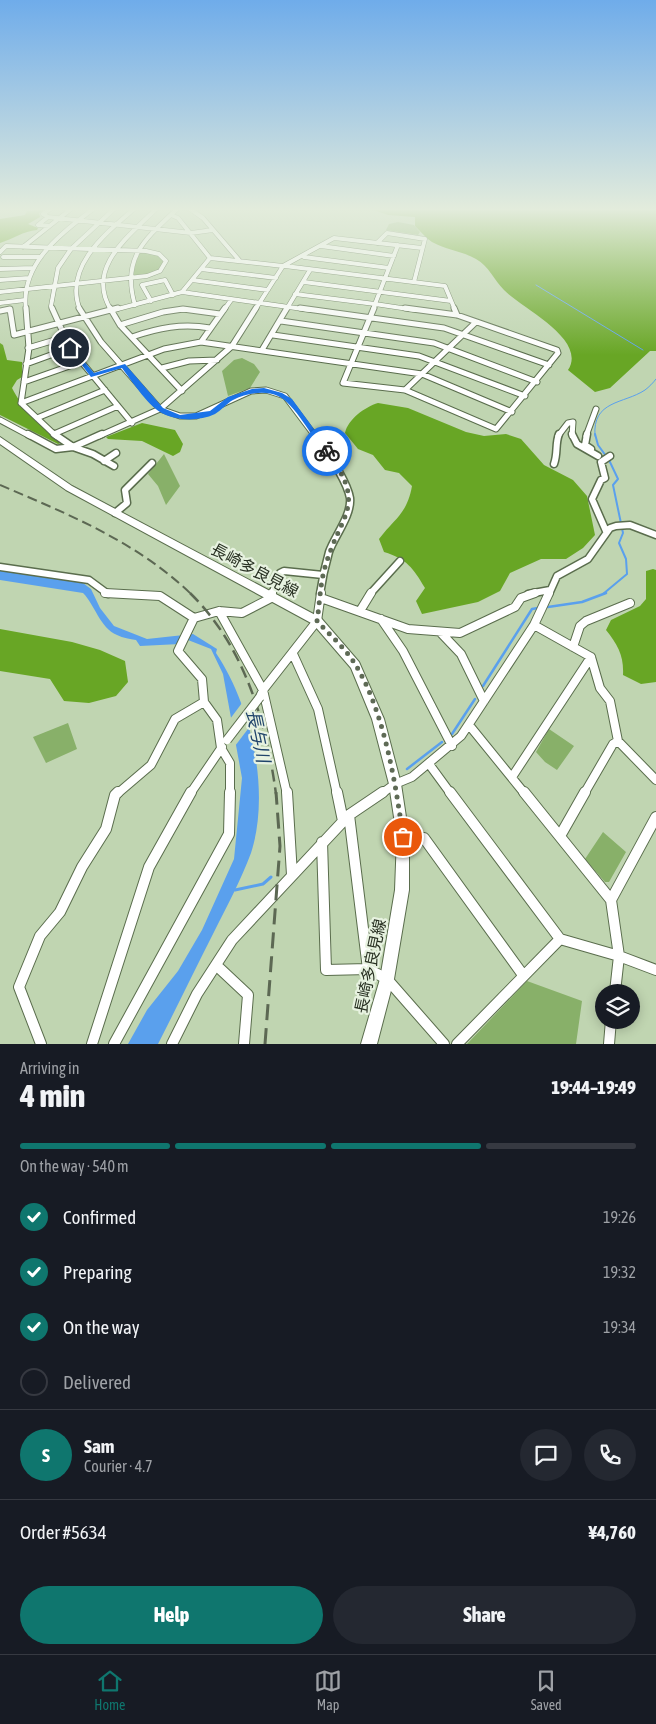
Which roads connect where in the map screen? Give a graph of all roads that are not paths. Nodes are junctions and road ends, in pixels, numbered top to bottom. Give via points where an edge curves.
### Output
1 (41, 257) edge
2 (65, 258) edge
3 (87, 258) edge
4 (110, 258) edge
5 (133, 258) edge
6 (164, 258) edge
7 (210, 258) joint
8 (237, 258) edge
9 (299, 258) edge
10 (314, 258) edge
11 (393, 258) edge
12 (420, 258) edge
13 (239, 260) junction
14 (284, 266) junction
15 (33, 268) junction
16 (389, 268) junction
17 (0, 269) edge
18 (201, 270) junction
19 (310, 270) junction
20 (29, 278) junction
21 (276, 278) junction
22 (128, 279) junction
23 (385, 279) junction
24 (0, 280) edge
25 (192, 280) junction
26 (104, 282) junction
27 (304, 282) junction
28 (414, 282) junction
29 (78, 284) junction
30 (53, 286) junction
31 (26, 289) junction
32 (268, 290) junction
33 (0, 292) edge
34 (182, 292) junction
35 (380, 292) junction
36 (173, 294) junction
37 (295, 294) junction
38 (25, 300) junction
39 (231, 300) junction
40 (151, 301) junction
41 (451, 301) junction
42 (0, 303) edge
43 (260, 303) junction
44 (375, 304) junction
45 (135, 305) junction
46 (287, 306) junction
47 (0, 310) edge
48 (111, 311) junction
49 (220, 314) junction
50 (457, 315) junction
51 (84, 318) junction
52 (370, 318) junction
53 (281, 321) junction
54 (476, 322) junction
55 (58, 324) junction
56 (120, 325) junction
57 (210, 328) junction
58 (30, 332) junction
59 (365, 333) junction
60 (273, 335) junction
61 (463, 335) junction
62 (64, 337) junction
63 (132, 337) junction
64 (201, 342) junction
65 (232, 346) junction
66 (358, 347) junction
67 (28, 348) junction
68 (70, 348) junction
69 (449, 348) junction
70 (262, 350) junction
71 (148, 355) junction
72 (216, 360) junction
73 (436, 361) junction
74 (81, 362) junction
75 (26, 364) junction
76 (123, 365) junction
77 (549, 365) junction
78 (352, 366) junction
79 (162, 368) junction
80 (422, 374) junction
81 (93, 376) junction
82 (24, 382) junction
83 (536, 382) junction
84 (105, 390) junction
85 (405, 390) junction
86 (182, 391) junction
87 (525, 396) junction
88 (21, 403) junction
89 (118, 406) junction
90 (160, 409) junction
91 (596, 410) dead end
92 (512, 412) junction
93 (37, 418) junction
94 (0, 420) edge
95 (132, 423) junction
96 (54, 434) junction
97 (0, 440) edge
98 (74, 447) junction
99 (116, 453) dead end
100 (605, 458) junction
101 (104, 461) junction
102 (152, 462) dead end
103 (554, 464) dead end
104 (114, 466) dead end
105 (115, 513) junction
106 (606, 530) junction
107 (656, 535) edge
108 (400, 561) dead end
109 (0, 567) edge
110 (323, 575) junction
111 (550, 590) junction
112 (272, 597) junction
113 (321, 598) junction
114 (630, 604) dead end
115 (219, 611) junction
116 (360, 611) junction
117 (194, 618) junction
118 (380, 618) junction
119 (317, 621) junction
120 (534, 625) junction
121 (441, 632) junction
122 (573, 647) junction
123 (293, 654) junction
124 (591, 657) junction
125 (262, 693) junction
126 (484, 701) junction
127 (204, 702) junction
128 (469, 725) junction
129 (618, 741) junction
130 (452, 746) junction
131 (221, 748) junction
132 (429, 764) junction
133 (512, 777) junction
134 (656, 780) edge
135 (395, 784) junction
136 (656, 816) edge
137 (346, 818) junction
138 (560, 836) junction
139 (403, 837) junction
140 (322, 842) junction
141 (292, 875) junction
142 (611, 900) junction
143 (560, 939) junction
144 (619, 956) junction
145 (216, 965) junction
146 (368, 969) junction
147 (656, 970) edge
148 (523, 975) junction
149 (387, 978) junction
150 (616, 984) edge
151 (611, 1029) edge
152 (41, 1044) edge
153 (92, 1044) edge
154 (114, 1044) edge
155 (172, 1044) edge
156 (244, 1044) edge
157 (369, 1044) edge
158 (444, 1044) edge
159 (457, 1044) edge
160 (609, 1044) edge

1 - 15 street
2 - 30 street
3 - 29 street
4 - 26 street
5 - 22 street
6 - 22 street via 166,265 153,274
7 - 13 street
7 - 18 street
8 - 13 street
9 - 14 street
10 - 16 street
11 - 16 street
12 - 28 street
13 - 14 street
14 - 19 street
14 - 21 street
15 - 17 street
15 - 20 street
16 - 23 street
18 - 21 street
18 - 25 street
19 - 23 street
19 - 27 street
20 - 24 street
20 - 31 street
21 - 32 street
22 - 26 street
22 - 45 street
23 - 28 street
23 - 35 street
25 - 32 street
25 - 34 street
26 - 29 street
26 - 48 street via 104,297
27 - 35 street
27 - 37 street
28 - 41 street via 445,286
29 - 30 street
29 - 51 street via 77,301
30 - 31 street
30 - 55 street via 51,306
31 - 33 street
31 - 38 street
32 - 43 street
34 - 36 street
34 - 39 street
35 - 41 street
35 - 44 street
36 - 40 street
36 - 40 street via 165,280 142,285
37 - 44 street
37 - 46 street
38 - 42 street
38 - 58 street
39 - 43 street
39 - 49 street
40 - 45 street
41 - 50 street
43 - 46 street
43 - 65 street
44 - 50 street
44 - 52 street
45 - 48 street
46 - 52 street
46 - 53 street
47 - 58 street via 10,309 14,335
48 - 51 street
48 - 56 street
49 - 56 street via 183,309
49 - 57 street
50 - 54 street
51 - 55 street
51 - 76 street
52 - 59 street
52 - 61 street via 444,328
53 - 59 street
53 - 60 street
54 - 61 street
54 - 77 street via 557,350
55 - 58 street
55 - 62 street
56 - 63 street
57 - 63 street via 190,324 169,325
57 - 64 street
58 - 67 street
59 - 66 street
59 - 69 street
60 - 66 street
60 - 70 street
61 - 69 street
61 - 77 street
62 - 67 street
62 - 68 street
63 - 71 street
64 - 65 street
64 - 71 street via 174,346
65 - 70 street
65 - 72 street
66 - 73 street
66 - 78 street
67 - 75 street
68 - 74 street
68 - 75 street
69 - 73 street
69 - 83 street
70 - 78 street
71 - 76 street
71 - 79 street
72 - 79 street via 194,360
72 - 86 street
73 - 80 street
73 - 87 street
74 - 81 street
74 - 82 street
75 - 82 street
76 - 81 street
76 - 90 street
77 - 83 street
78 - 80 street
78 - 85 street via 343,383
79 - 86 street
80 - 85 street
80 - 92 street
81 - 84 street
81 - 88 street
82 - 88 street
83 - 87 street
84 - 89 street
84 - 93 street
85 - 92 street via 496,429
86 - 90 street
87 - 92 street
88 - 93 street
89 - 95 street
89 - 96 street
90 - 95 street
90 - 110 street via 179,417 201,416 239,394 252,391 274,392 290,400 331,457 350,499
91 - 100 street via 590,418 585,445
93 - 96 street
94 - 98 street via 56,449
95 - 98 street
96 - 98 street
97 - 105 main road, 長崎多良見線 via 54,479
98 - 101 street
99 - 101 street
100 - 103 street via 577,444 572,437 573,422 559,434
100 - 106 street via 606,478 601,480 592,499
101 - 104 street
102 - 105 street via 125,490 127,503
105 - 112 main road, 長崎多良見線
106 - 107 street via 625,525 644,528
106 - 111 street via 593,554 557,576
108 - 116 street via 367,597
109 - 117 street via 90,580 107,594 160,596
110 - 112 street via 284,571 280,573
110 - 113 street
111 - 120 street
111 - 121 street via 528,594 516,607 460,633
112 - 115 street via 242,613
112 - 119 main road, 長崎多良見線
113 - 116 street
113 - 119 street
114 - 122 street via 586,621 580,626
115 - 117 street
115 - 125 street
116 - 118 street
117 - 127 street via 178,651 202,679
118 - 121 street via 408,629
118 - 130 street via 403,651
119 - 123 street
119 - 135 main road, 長崎多良見線 via 343,649 359,673 378,719
120 - 122 street
120 - 126 street
121 - 126 street via 461,654
122 - 124 street
123 - 125 street
123 - 137 street via 318,710
124 - 129 street via 600,688 610,701
124 - 133 street
125 - 131 street, bridge
125 - 141 street via 287,788
126 - 128 street
127 - 131 street via 217,720
127 - 152 street via 175,719 151,765 115,795 106,829 82,867 60,912 40,936 19,987
128 - 130 street
128 - 133 street
129 - 134 street
129 - 138 street via 613,744
130 - 132 street
131 - 153 street via 186,798 149,867
131 - 154 street via 230,763 229,834
132 - 135 street via 412,777
132 - 143 street
133 - 138 street
135 - 137 street
135 - 139 main road, 長崎多良見線
136 - 142 street
137 - 140 street
137 - 146 street
138 - 142 street
139 - 148 street via 424,838
139 - 149 main road, 長崎多良見線 via 402,890
140 - 141 street
140 - 146 street via 326,970
141 - 145 street via 232,940
142 - 144 street
143 - 144 street
143 - 148 street
144 - 147 street
144 - 150 street
145 - 155 street
145 - 156 street via 248,994
146 - 149 street
148 - 159 street
149 - 157 main road, 長崎多良見線
149 - 158 street
151 - 160 street

